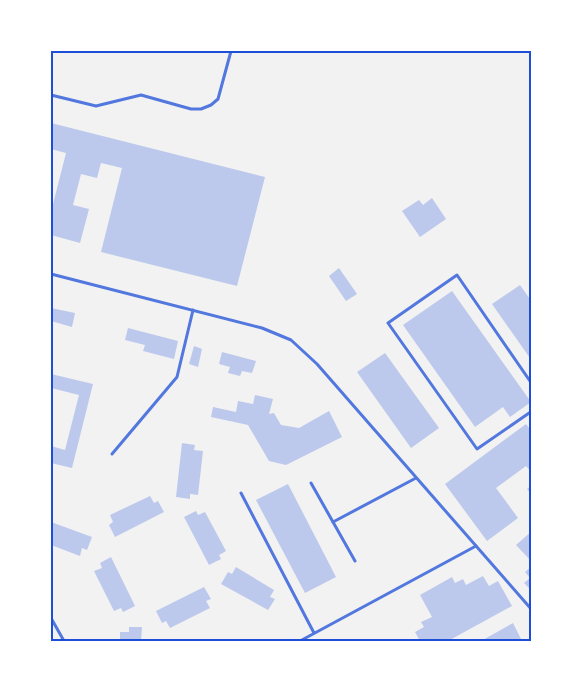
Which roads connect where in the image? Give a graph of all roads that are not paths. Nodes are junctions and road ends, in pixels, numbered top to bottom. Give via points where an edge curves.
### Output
1 (231, 51) edge
2 (51, 95) edge
3 (51, 274) edge
4 (193, 310) junction
5 (532, 384) edge
6 (532, 411) edge
7 (112, 454) dead end
8 (416, 478) junction
9 (311, 482) dead end
10 (241, 493) dead end
11 (333, 522) junction
12 (476, 546) junction
13 (355, 561) dead end
14 (532, 610) edge
15 (51, 618) edge
16 (314, 633) junction
17 (64, 641) edge
18 (300, 641) edge

1 - 2 lane via 218,99 201,109 141,95 96,106
3 - 4 lane
4 - 7 lane via 177,377
4 - 8 lane via 262,328 291,340 317,364
5 - 6 lane via 457,275 388,323 477,449
8 - 11 lane
8 - 12 lane
9 - 11 lane
10 - 16 lane
11 - 13 lane
12 - 14 lane
12 - 16 lane
15 - 17 lane
16 - 18 lane

